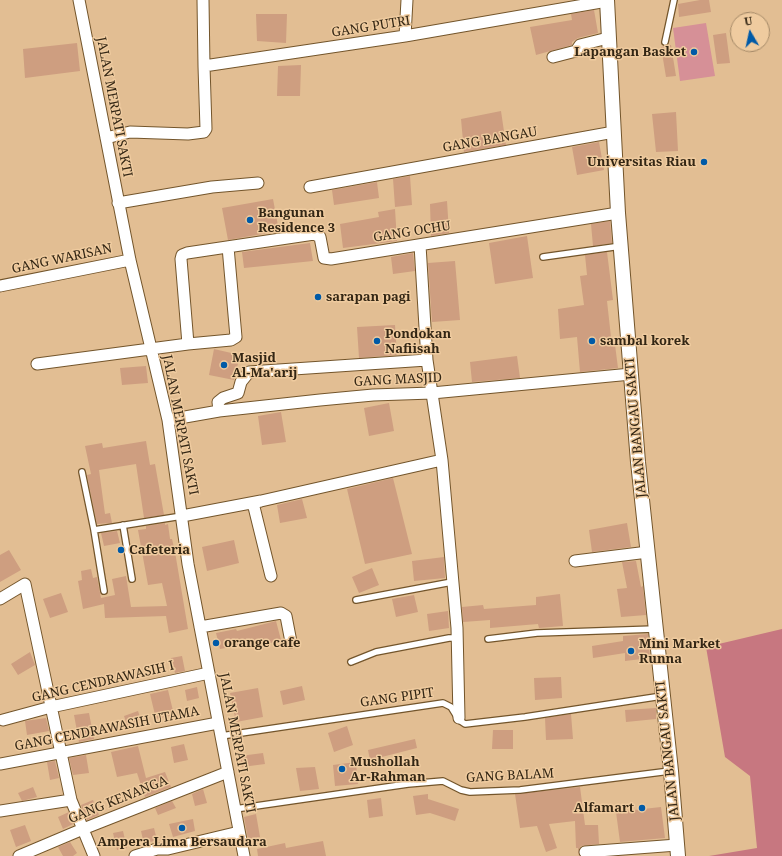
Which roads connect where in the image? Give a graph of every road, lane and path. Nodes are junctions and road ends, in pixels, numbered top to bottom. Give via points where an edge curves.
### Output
1 (79, 0) edge
2 (203, 0) edge
3 (407, 0) edge
4 (607, 0) edge
5 (674, 0) edge
6 (405, 36) junction
7 (608, 38) junction
8 (665, 42) dead end
9 (553, 57) dead end
10 (204, 66) junction
11 (614, 132) junction
12 (106, 138) junction
13 (258, 183) dead end
14 (310, 188) dead end
15 (118, 203) junction
16 (618, 213) junction
17 (420, 245) junction
18 (621, 246) junction
19 (228, 247) junction
20 (542, 257) dead end
21 (130, 260) junction
22 (0, 286) edge
23 (188, 344) junction
24 (151, 349) junction
25 (428, 360) junction
26 (38, 364) dead end
27 (631, 374) junction
28 (432, 393) junction
29 (218, 411) junction
30 (168, 420) junction
31 (442, 460) junction
32 (82, 472) dead end
33 (252, 502) junction
34 (182, 516) junction
35 (123, 525) junction
36 (94, 530) junction
37 (648, 552) junction
38 (575, 561) dead end
39 (271, 576) dead end
40 (132, 579) dead end
41 (452, 582) junction
42 (104, 591) dead end
43 (0, 599) edge
44 (356, 600) dead end
45 (200, 627) junction
46 (656, 629) junction
47 (457, 638) junction
48 (488, 639) dead end
49 (291, 642) dead end
50 (351, 662) dead end
51 (209, 673) junction
52 (662, 695) junction
53 (51, 707) junction
54 (459, 718) junction
55 (3, 720) dead end
56 (218, 723) junction
57 (221, 736) junction
58 (62, 752) junction
59 (0, 764) edge
60 (671, 771) junction
61 (228, 772) junction
62 (71, 800) junction
63 (235, 809) junction
64 (0, 811) edge
65 (83, 829) junction
66 (239, 832) junction
67 (677, 850) edge
68 (164, 852) edge
69 (585, 852) dead end
70 (19, 856) edge
71 (94, 856) edge
72 (135, 856) edge
73 (244, 856) edge

1 - 12 street, JALAN MERPATI SAKTI
2 - 10 street
3 - 6 street
4 - 6 street, GANG PUTRI
4 - 7 street, JALAN BANGAU SAKTI
5 - 8 lane
6 - 10 street, GANG PUTRI
7 - 9 street
7 - 11 street, JALAN BANGAU SAKTI
10 - 12 street via 204,132 130,132
11 - 14 street, GANG BANGAU
11 - 16 street, JALAN BANGAU SAKTI
12 - 15 street, JALAN MERPATI SAKTI
13 - 15 street via 197,189
15 - 21 street, JALAN MERPATI SAKTI
16 - 17 street, GANG OCHU
16 - 18 street, JALAN BANGAU SAKTI
17 - 19 street, GANG OCHU via 331,259 324,258 320,237 314,234
17 - 25 street
18 - 20 lane
18 - 27 street, JALAN BANGAU SAKTI
19 - 23 street via 182,255 180,259
19 - 23 street via 236,336 231,340
21 - 22 street, GANG WARISAN
21 - 24 street, JALAN MERPATI SAKTI
23 - 24 street
24 - 26 street
24 - 30 street, JALAN MERPATI SAKTI
25 - 28 street
25 - 29 street via 249,372 241,382 238,393 218,402
27 - 28 street, GANG MASJID
27 - 37 street, JALAN BANGAU SAKTI
28 - 29 street, GANG MASJID via 373,395
28 - 31 street
29 - 30 street, GANG MASJID
30 - 34 street, JALAN MERPATI SAKTI
31 - 33 street
31 - 41 street
32 - 36 lane
33 - 34 street
33 - 39 street
34 - 35 lane
34 - 45 street, JALAN MERPATI SAKTI
35 - 36 lane
35 - 40 lane
36 - 42 lane
37 - 38 street
37 - 46 street, JALAN BANGAU SAKTI
41 - 44 lane
41 - 47 street
43 - 53 street via 25,584
45 - 49 street via 281,613 286,616
45 - 51 street, JALAN MERPATI SAKTI
46 - 48 lane via 537,633
46 - 52 street, JALAN BANGAU SAKTI
47 - 50 lane via 376,652
47 - 54 street
51 - 53 street, GANG CENDRAWASIH I
51 - 56 street, JALAN MERPATI SAKTI
52 - 54 lane, GANG PIPIT via 465,724
52 - 60 street, JALAN BANGAU SAKTI
53 - 55 street, GANG CENDRAWASIH I
53 - 58 street
54 - 57 lane, GANG PIPIT via 451,707 443,703
56 - 57 street, JALAN MERPATI SAKTI
56 - 58 street, GANG CENDRAWASIH UTAMA
57 - 61 street, JALAN MERPATI SAKTI
58 - 59 street, GANG CENDRAWASIH UTAMA
58 - 62 street
60 - 63 lane, GANG BALAM via 520,790 470,792 443,781 408,784
60 - 67 street, JALAN BANGAU SAKTI
61 - 63 street, JALAN MERPATI SAKTI
61 - 65 street, GANG KENANGA
62 - 64 street
62 - 65 street
63 - 66 street, JALAN MERPATI SAKTI
65 - 70 street, GANG KENANGA
65 - 71 street
66 - 68 street
66 - 73 street, JALAN MERPATI SAKTI
67 - 69 street
68 - 72 street via 156,849

